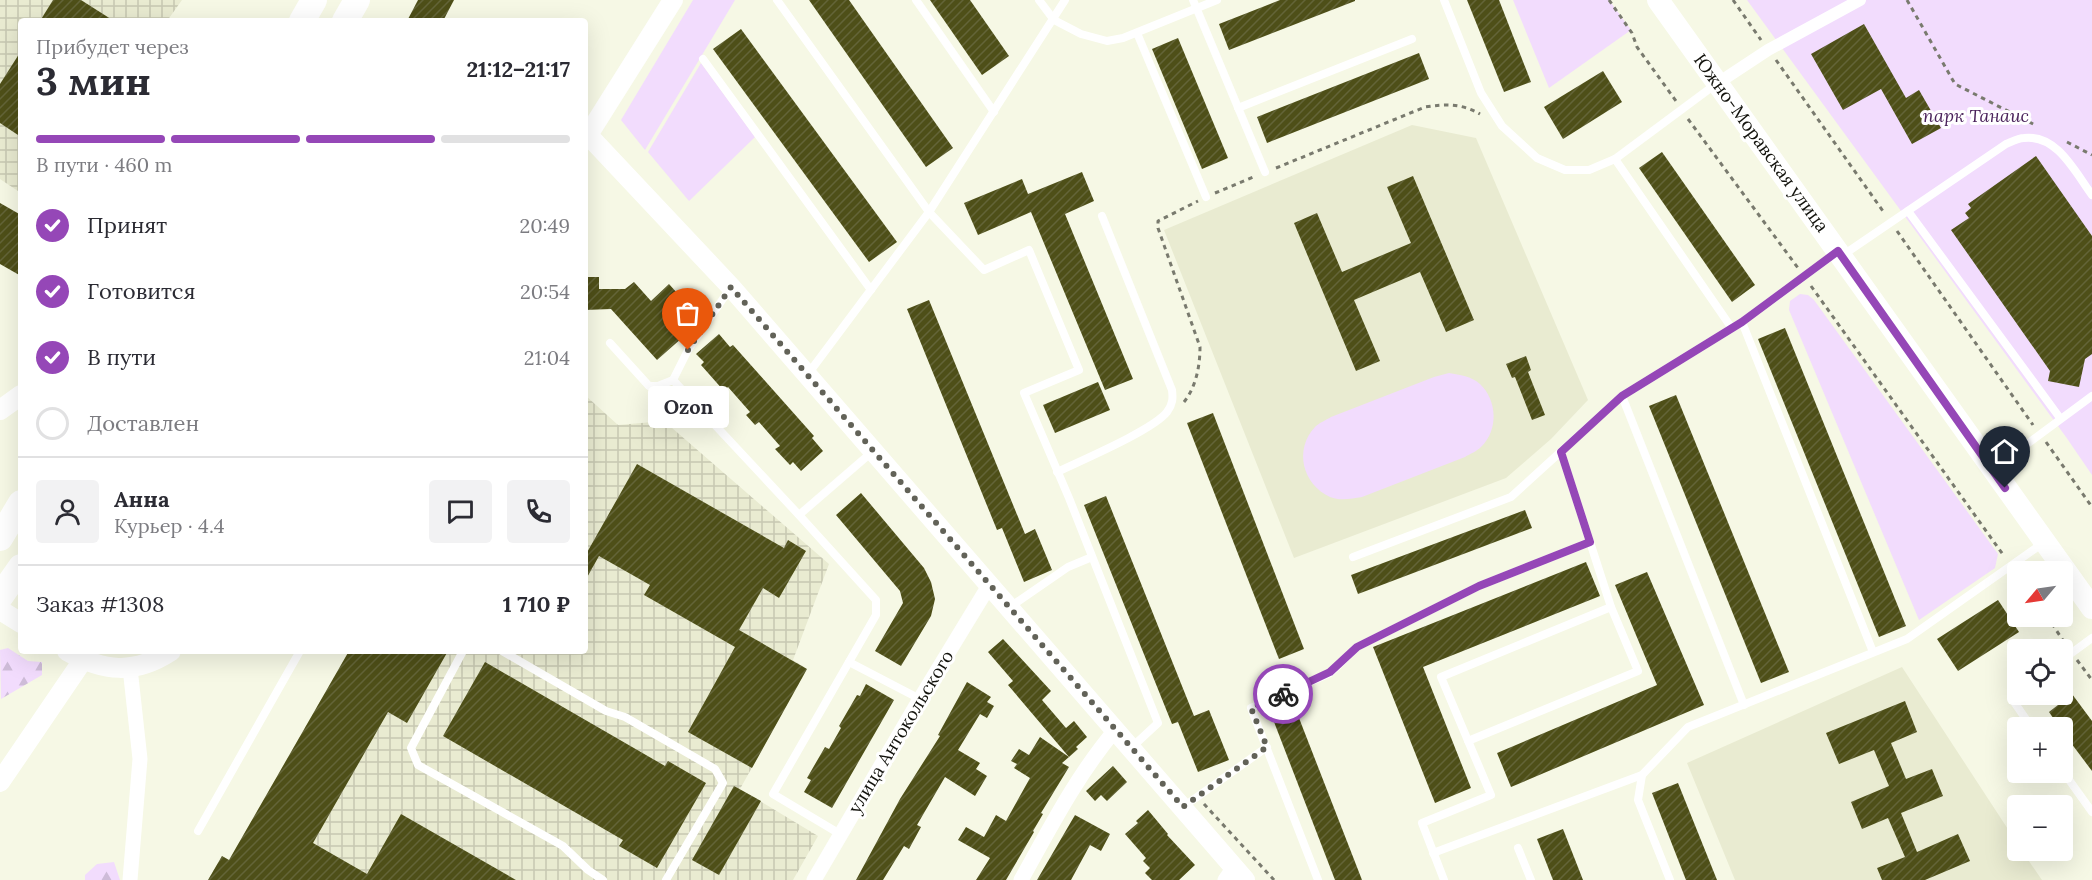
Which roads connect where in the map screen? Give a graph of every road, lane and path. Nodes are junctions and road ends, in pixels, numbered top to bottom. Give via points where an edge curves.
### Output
1 (314, 0) edge
2 (357, 0) edge
3 (674, 0) edge
4 (777, 0) edge
5 (916, 0) edge
6 (1040, 0) edge
7 (1065, 0) edge
8 (1217, 0) edge
9 (1444, 0) edge
10 (1609, 0) edge
11 (1658, 0) edge
12 (1733, 0) edge
13 (1860, 0) edge
14 (1907, 0) edge
15 (1195, 4) edge
16 (304, 18) edge
17 (347, 18) edge
18 (1053, 20) junction
19 (1137, 33) junction
20 (1412, 39) dead end
21 (1768, 50) junction
22 (703, 59) dead end
23 (1718, 83) junction
24 (1238, 108) junction
25 (1681, 109) junction
26 (994, 112) junction
27 (1502, 126) junction
28 (2039, 128) dead end
29 (588, 134) edge
30 (2060, 138) dead end
31 (588, 139) edge
32 (2092, 154) edge
33 (1615, 159) junction
34 (1265, 172) junction
35 (2092, 195) edge
36 (1206, 197) junction
37 (1908, 211) junction
38 (929, 212) junction
39 (1102, 216) dead end
40 (1891, 223) junction
41 (1840, 253) junction
42 (1805, 277) junction
43 (731, 287) junction
44 (871, 290) junction
45 (1742, 322) junction
46 (1731, 327) junction
47 (610, 342) dead end
48 (807, 375) junction
49 (673, 380) junction
50 (1622, 396) junction
51 (2092, 396) edge
52 (18, 397) edge
53 (0, 410) edge
54 (1167, 412) junction
55 (2060, 418) junction
56 (2040, 434) junction
57 (873, 451) junction
58 (1561, 452) junction
59 (1992, 470) junction
60 (1057, 472) junction
61 (2092, 507) edge
62 (18, 508) edge
63 (799, 515) junction
64 (0, 538) edge
65 (1590, 542) junction
66 (2044, 543) junction
67 (1092, 557) junction
68 (1353, 557) dead end
69 (2007, 561) edge
70 (2018, 561) edge
71 (2007, 569) edge
72 (18, 571) edge
73 (990, 584) junction
74 (0, 597) edge
75 (1010, 607) junction
76 (1611, 607) junction
77 (2092, 608) edge
78 (0, 610) edge
79 (18, 621) edge
80 (2092, 638) edge
81 (1874, 652) junction
82 (2073, 652) edge
83 (165, 654) edge
84 (298, 654) edge
85 (461, 654) edge
86 (507, 654) edge
87 (75, 655) edge
88 (849, 662) junction
89 (130, 668) junction
90 (920, 699) junction
91 (1744, 705) junction
92 (1116, 729) junction
93 (1468, 741) junction
94 (1267, 747) junction
95 (1131, 748) junction
96 (1642, 775) junction
97 (0, 782) edge
98 (2071, 783) edge
99 (1183, 807) junction
100 (2092, 812) edge
101 (198, 831) dead end
102 (840, 834) junction
103 (1518, 848) dead end
104 (1433, 853) junction
105 (1235, 876) edge
106 (130, 880) edge
107 (603, 880) edge
108 (666, 880) edge
109 (814, 880) edge
110 (1021, 880) edge
111 (1318, 880) edge
112 (1444, 880) edge
113 (1531, 880) edge
114 (1670, 880) edge

1 - 16 highway
2 - 17 highway
3 - 29 street
4 - 38 lane
5 - 26 lane
6 - 18 lane
7 - 18 lane
8 - 15 lane
9 - 27 lane via 1481,93
10 - 25 path
11 - 23 main road, Южно-Моравская улица
12 - 21 path
13 - 21 street
14 - 28 path via 1955,84
15 - 19 lane
15 - 24 lane
18 - 19 lane via 1107,41
18 - 26 lane
19 - 36 lane
20 - 24 lane
21 - 23 street
21 - 40 path
22 - 44 lane
23 - 25 lane
23 - 41 main road, Южно-Моравская улица
24 - 34 lane
25 - 33 lane
25 - 42 path
26 - 38 lane
27 - 33 lane via 1537,158 1565,170 1590,170
27 - 34 path via 1471,109 1450,104 1425,107
30 - 32 path
31 - 43 street
33 - 46 lane
34 - 36 path
35 - 37 lane via 2058,150 2043,140 2024,138 2006,144
36 - 54 path via 1158,221 1200,347 1191,393
37 - 40 lane
37 - 55 lane
38 - 44 lane
38 - 60 lane via 984,270 1029,250 1078,370 1024,393
39 - 54 lane via 1173,390
40 - 41 lane
40 - 56 path
41 - 42 lane
41 - 59 main road, Южно-Моравская улица
42 - 45 lane
42 - 69 path
43 - 48 street
43 - 49 lane via 688,350
44 - 48 lane
45 - 46 lane
45 - 81 lane
46 - 50 lane
47 - 49 lane via 649,386
48 - 57 street
49 - 63 lane
50 - 58 lane
50 - 91 lane
51 - 55 lane
52 - 53 street
54 - 60 lane via 1150,426
55 - 56 lane
56 - 59 lane
56 - 61 path
57 - 63 lane
57 - 73 street
58 - 65 lane
58 - 68 lane via 1511,497
59 - 66 main road, Южно-Моравская улица
60 - 67 lane
62 - 64 highway
63 - 88 lane via 876,600 876,615
65 - 76 lane
65 - 94 lane via 1479,586 1357,647 1330,672 1251,708
66 - 70 lane
66 - 77 main road, Южно-Моравская улица
67 - 75 lane via 1068,567
67 - 95 lane via 1158,723
71 - 81 lane via 1907,639
72 - 74 highway
73 - 75 street
73 - 90 street, улица Антокольского
75 - 92 street
76 - 93 lane via 1442,677
76 - 93 lane via 1638,671
78 - 79 street
80 - 82 lane
81 - 91 lane
83 - 89 street
84 - 101 lane
85 - 107 lane via 411,748 418,765 563,846
86 - 108 lane via 715,769 723,783
87 - 89 street via 111,668
87 - 97 street
88 - 90 lane
88 - 102 lane via 773,794
89 - 106 street via 140,759
90 - 102 street, улица Антокольского
91 - 96 lane via 1688,727
92 - 95 street
92 - 110 street via 1073,786
93 - 104 lane via 1491,795 1422,824
94 - 99 lane
94 - 111 lane
95 - 99 street
96 - 104 lane
96 - 114 lane via 1638,800
98 - 100 lane
99 - 105 street
102 - 109 street, улица Антокольского
103 - 113 lane
104 - 112 lane

